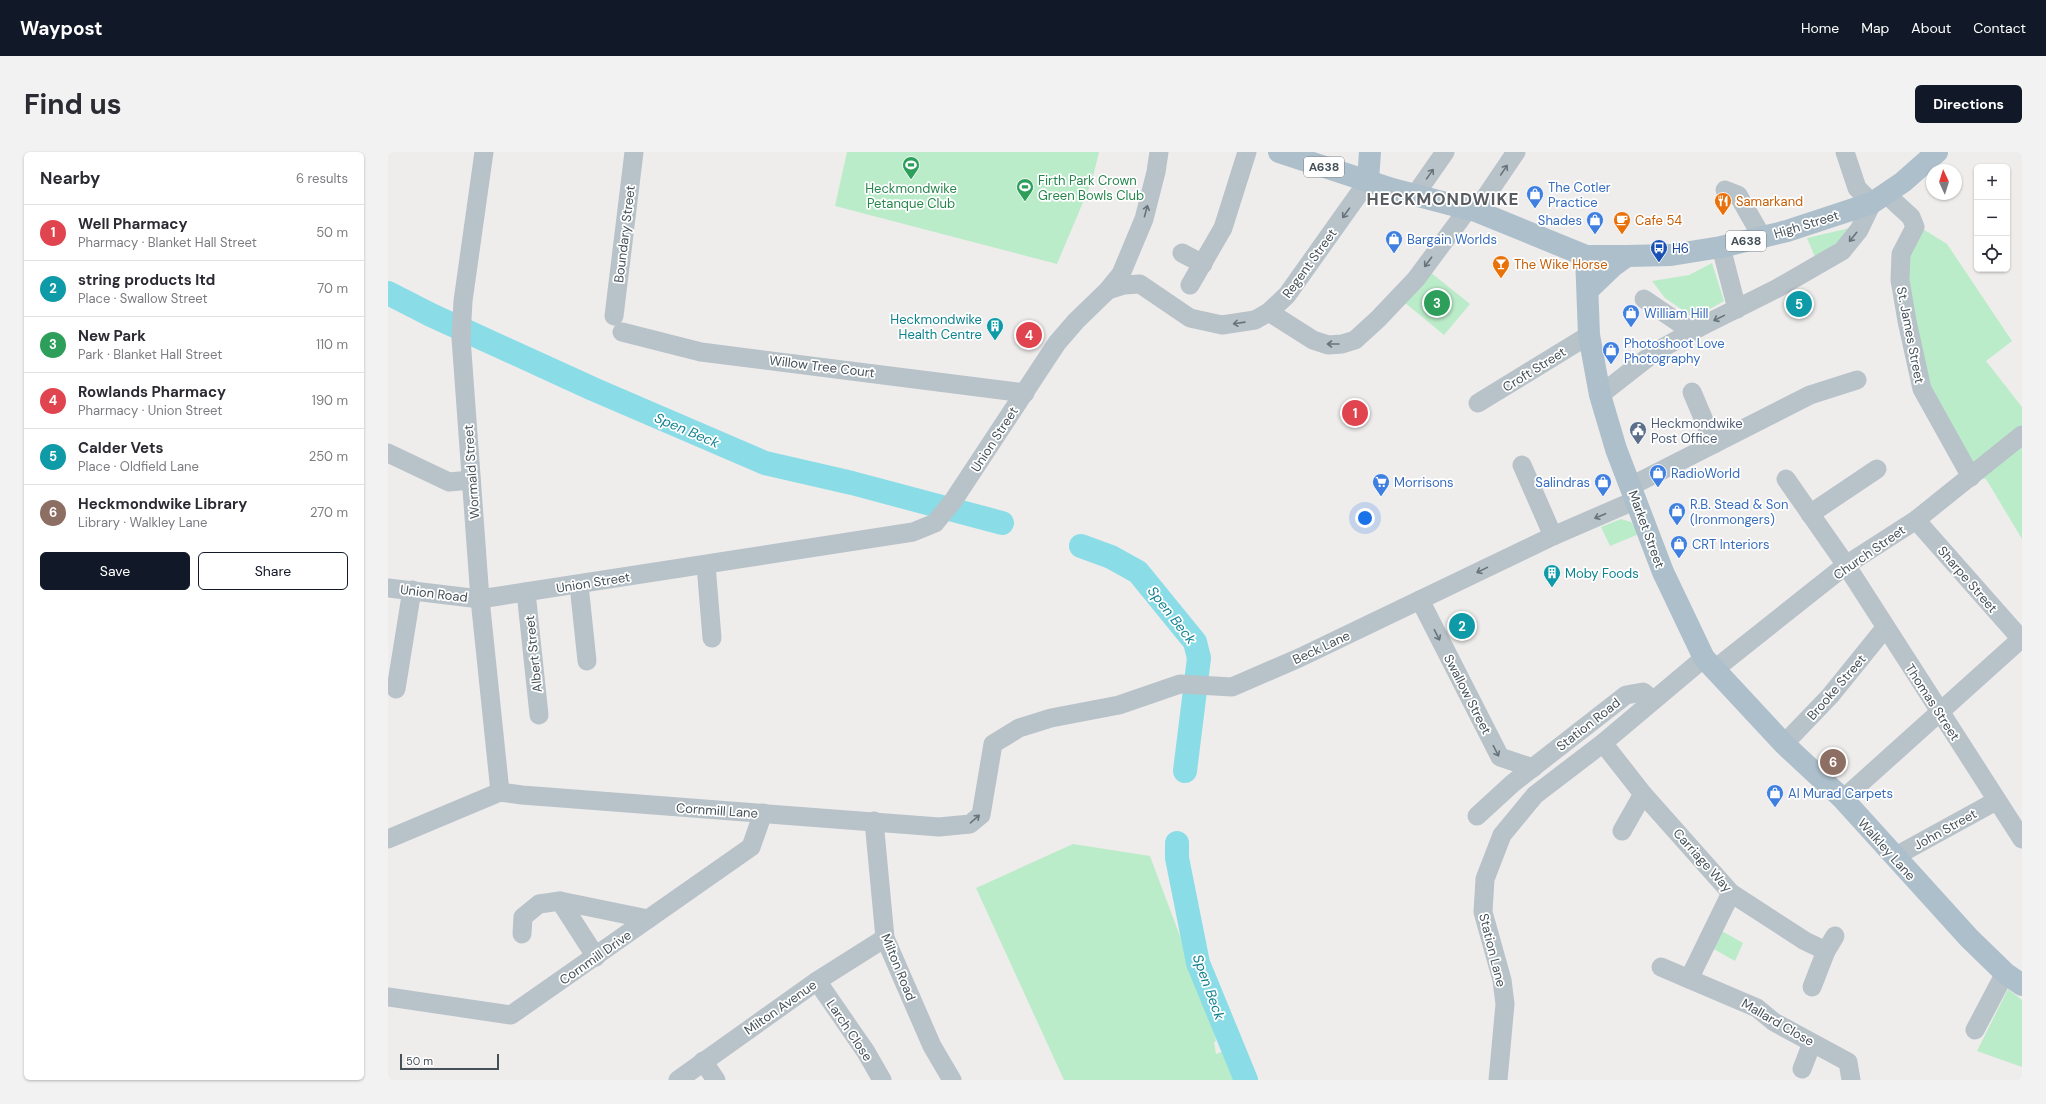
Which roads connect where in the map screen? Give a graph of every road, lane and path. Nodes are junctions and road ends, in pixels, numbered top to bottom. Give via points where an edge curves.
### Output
1 (484, 152) edge
2 (634, 152) edge
3 (1159, 152) edge
4 (1247, 152) edge
5 (1279, 152) edge
6 (1370, 152) edge
7 (1445, 152) edge
8 (1516, 152) edge
9 (1845, 152) edge
10 (1937, 152) edge
11 (1368, 181) junction
12 (1724, 190) dead end
13 (1415, 196) junction
14 (1879, 199) junction
15 (1472, 210) junction
16 (1762, 237) junction
17 (1132, 247) junction
18 (1720, 247) junction
19 (1182, 253) dead end
20 (1586, 256) junction
21 (1627, 256) junction
22 (1203, 264) junction
23 (1190, 285) dead end
24 (1108, 290) junction
25 (1148, 290) junction
26 (1588, 290) junction
27 (1644, 299) dead end
28 (1737, 309) junction
29 (1269, 312) junction
30 (618, 324) joint
31 (1691, 331) junction
32 (1589, 335) junction
33 (1856, 380) dead end
34 (1692, 392) dead end
35 (1025, 393) junction
36 (1600, 395) junction
37 (1478, 404) dead end
38 (2022, 435) edge
39 (1714, 444) junction
40 (388, 454) edge
41 (1522, 465) dead end
42 (1877, 469) dead end
43 (1971, 477) junction
44 (1786, 479) dead end
45 (471, 480) junction
46 (1634, 493) junction
47 (1810, 514) junction
48 (1916, 520) junction
49 (1553, 536) junction
50 (706, 565) junction
51 (1846, 565) junction
52 (579, 585) junction
53 (388, 588) edge
54 (412, 590) junction
55 (526, 592) junction
56 (480, 599) junction
57 (1420, 600) junction
58 (1885, 628) junction
59 (712, 638) dead end
60 (2021, 638) edge
61 (587, 662) dead end
62 (1710, 664) junction
63 (396, 689) dead end
64 (1653, 700) junction
65 (1940, 712) junction
66 (539, 715) dead end
67 (1603, 743) junction
68 (992, 744) joint
69 (1784, 744) junction
70 (1533, 768) junction
71 (500, 792) junction
72 (1643, 794) junction
73 (1843, 799) junction
74 (1996, 800) junction
75 (763, 813) junction
76 (1477, 816) dead end
77 (874, 821) junction
78 (1622, 831) dead end
79 (388, 839) edge
80 (2022, 839) edge
81 (1894, 857) junction
82 (1732, 893) junction
83 (560, 901) junction
84 (648, 919) junction
85 (522, 934) dead end
86 (885, 938) junction
87 (596, 957) junction
88 (1660, 966) dead end
89 (1689, 979) junction
90 (2014, 979) edge
91 (817, 981) junction
92 (1812, 988) dead end
93 (388, 997) edge
94 (1975, 1030) dead end
95 (1812, 1042) junction
96 (703, 1062) junction
97 (1802, 1069) dead end
98 (678, 1080) edge
99 (716, 1080) edge
100 (882, 1080) edge
101 (952, 1080) edge
102 (1498, 1080) edge
103 (1852, 1080) edge

1 - 45 street, Wormald Street via 463,301 461,338
2 - 30 street, Boundary Street
17 -> 3 street, Union Street via 1144,219
4 - 22 street via 1223,228
5 - 11 main road, A638
6 - 11 main road
13 -> 7 street
15 -> 8 street
9 - 14 street, St. James Street via 1857,188
10 - 14 main road, High Street / A638
11 - 13 main road, A638
11 -> 29 street, Regent Street via 1287,295
12 - 16 street via 1738,195
13 - 15 main road, A638
14 - 16 main road, High Street / A638 via 1787,231
14 -> 28 street via 1842,251
14 - 43 street, St. James Street via 1911,217 1915,228 1901,254 1900,280 1922,389
15 - 20 main road, A638
15 -> 29 street via 1416,279 1355,340 1328,345 1313,340
16 - 18 main road, High Street / A638
17 - 24 street, Union Street via 1121,274
17 - 25 street, Regent Street via 1136,270
18 - 21 main road, High Street / A638 via 1671,255
18 - 28 street
19 - 22 street
20 - 21 main road, High Street / A638
20 - 26 main road, Market Street
21 - 26 main road
22 - 23 street
24 - 25 street, Regent Street via 1140,284
24 - 35 street, Union Street via 1076,321 1058,343
29 -> 25 street, Regent Street via 1255,320 1222,325 1190,318
26 - 32 main road, Market Street
27 - 31 street
28 -> 31 street
30 - 35 street, Willow Tree Court via 701,352
31 - 36 street via 1655,352
32 - 36 main road, Market Street
32 - 37 street, Croft Street
33 - 39 street, Beck Lane via 1810,395
34 - 39 street
35 - 50 street, Union Street via 953,501 935,523 913,532
36 - 46 main road, Market Street via 1616,449
38 - 43 street, Church Street
39 - 46 street, Beck Lane
40 - 45 street via 449,482
41 - 49 street
42 - 47 street
43 - 48 street, Church Street
44 - 47 street, Thomas Street
45 - 56 street, Wormald Street
46 -> 49 street, Beck Lane
46 - 62 main road, Market Street via 1663,572
47 - 51 street, Thomas Street
48 - 51 street, Church Street
48 - 60 street, Sharpe Street
49 -> 57 street, Beck Lane
50 - 52 street, Union Street
50 - 59 street
51 - 58 street, Thomas Street
51 - 62 street, Church Street
52 - 55 street, Union Street
52 - 61 street
53 - 54 street, Union Road
54 - 56 street, Union Road
54 - 63 street
55 - 56 street, Union Street
55 - 66 street, Albert Street
56 - 71 street, Wormald Street
57 - 68 street, Beck Lane via 1232,687 1180,684 1119,704 1051,718 1019,728
57 -> 70 street, Swallow Street via 1500,757
58 - 65 street, Thomas Street
58 - 69 street, Brooke Street via 1830,696
60 - 65 street
62 - 64 street
62 - 69 main road, Walkley Lane
64 - 67 street, Station Lane
64 - 70 street, Station Road via 1643,692 1626,695
65 - 73 street
65 - 74 street, Thomas Street
67 - 72 street, Carriage Way
67 - 102 street, Station Lane via 1535,795 1502,835 1484,879 1483,912 1502,980 1505,1004
77 -> 68 street, Cornmill Lane via 939,827 970,824 980,815
69 - 73 main road, Walkley Lane
70 - 76 street, Station Road
71 - 75 street, Cornmill Lane
71 - 79 street
72 - 78 street
72 - 82 street, Carriage Way
73 - 81 main road, Walkley Lane
74 - 80 street, Thomas Street
74 - 81 street, John Street
75 - 77 street, Cornmill Lane
75 - 84 street, Cornmill Drive via 751,847
77 - 86 street, Milton Road
81 - 90 main road, Walkley Lane via 1968,938
82 - 89 street
82 - 92 street, Carriage Way via 1805,941 1831,944
83 - 84 street
83 - 85 street via 539,904 523,917
83 - 87 street
84 - 87 street, Cornmill Drive
86 - 91 street, Milton Avenue
86 - 101 street, Milton Road via 932,1046
87 - 93 street, Cornmill Drive via 511,1014
88 - 89 street, Mallard Close
89 - 95 street, Mallard Close via 1757,1008 1774,1022
90 - 94 street
91 - 96 street, Milton Avenue
91 - 100 street, Larch Close
95 - 97 street
95 - 103 street, Mallard Close via 1848,1062
96 - 98 street, Milton Avenue
96 - 99 street

